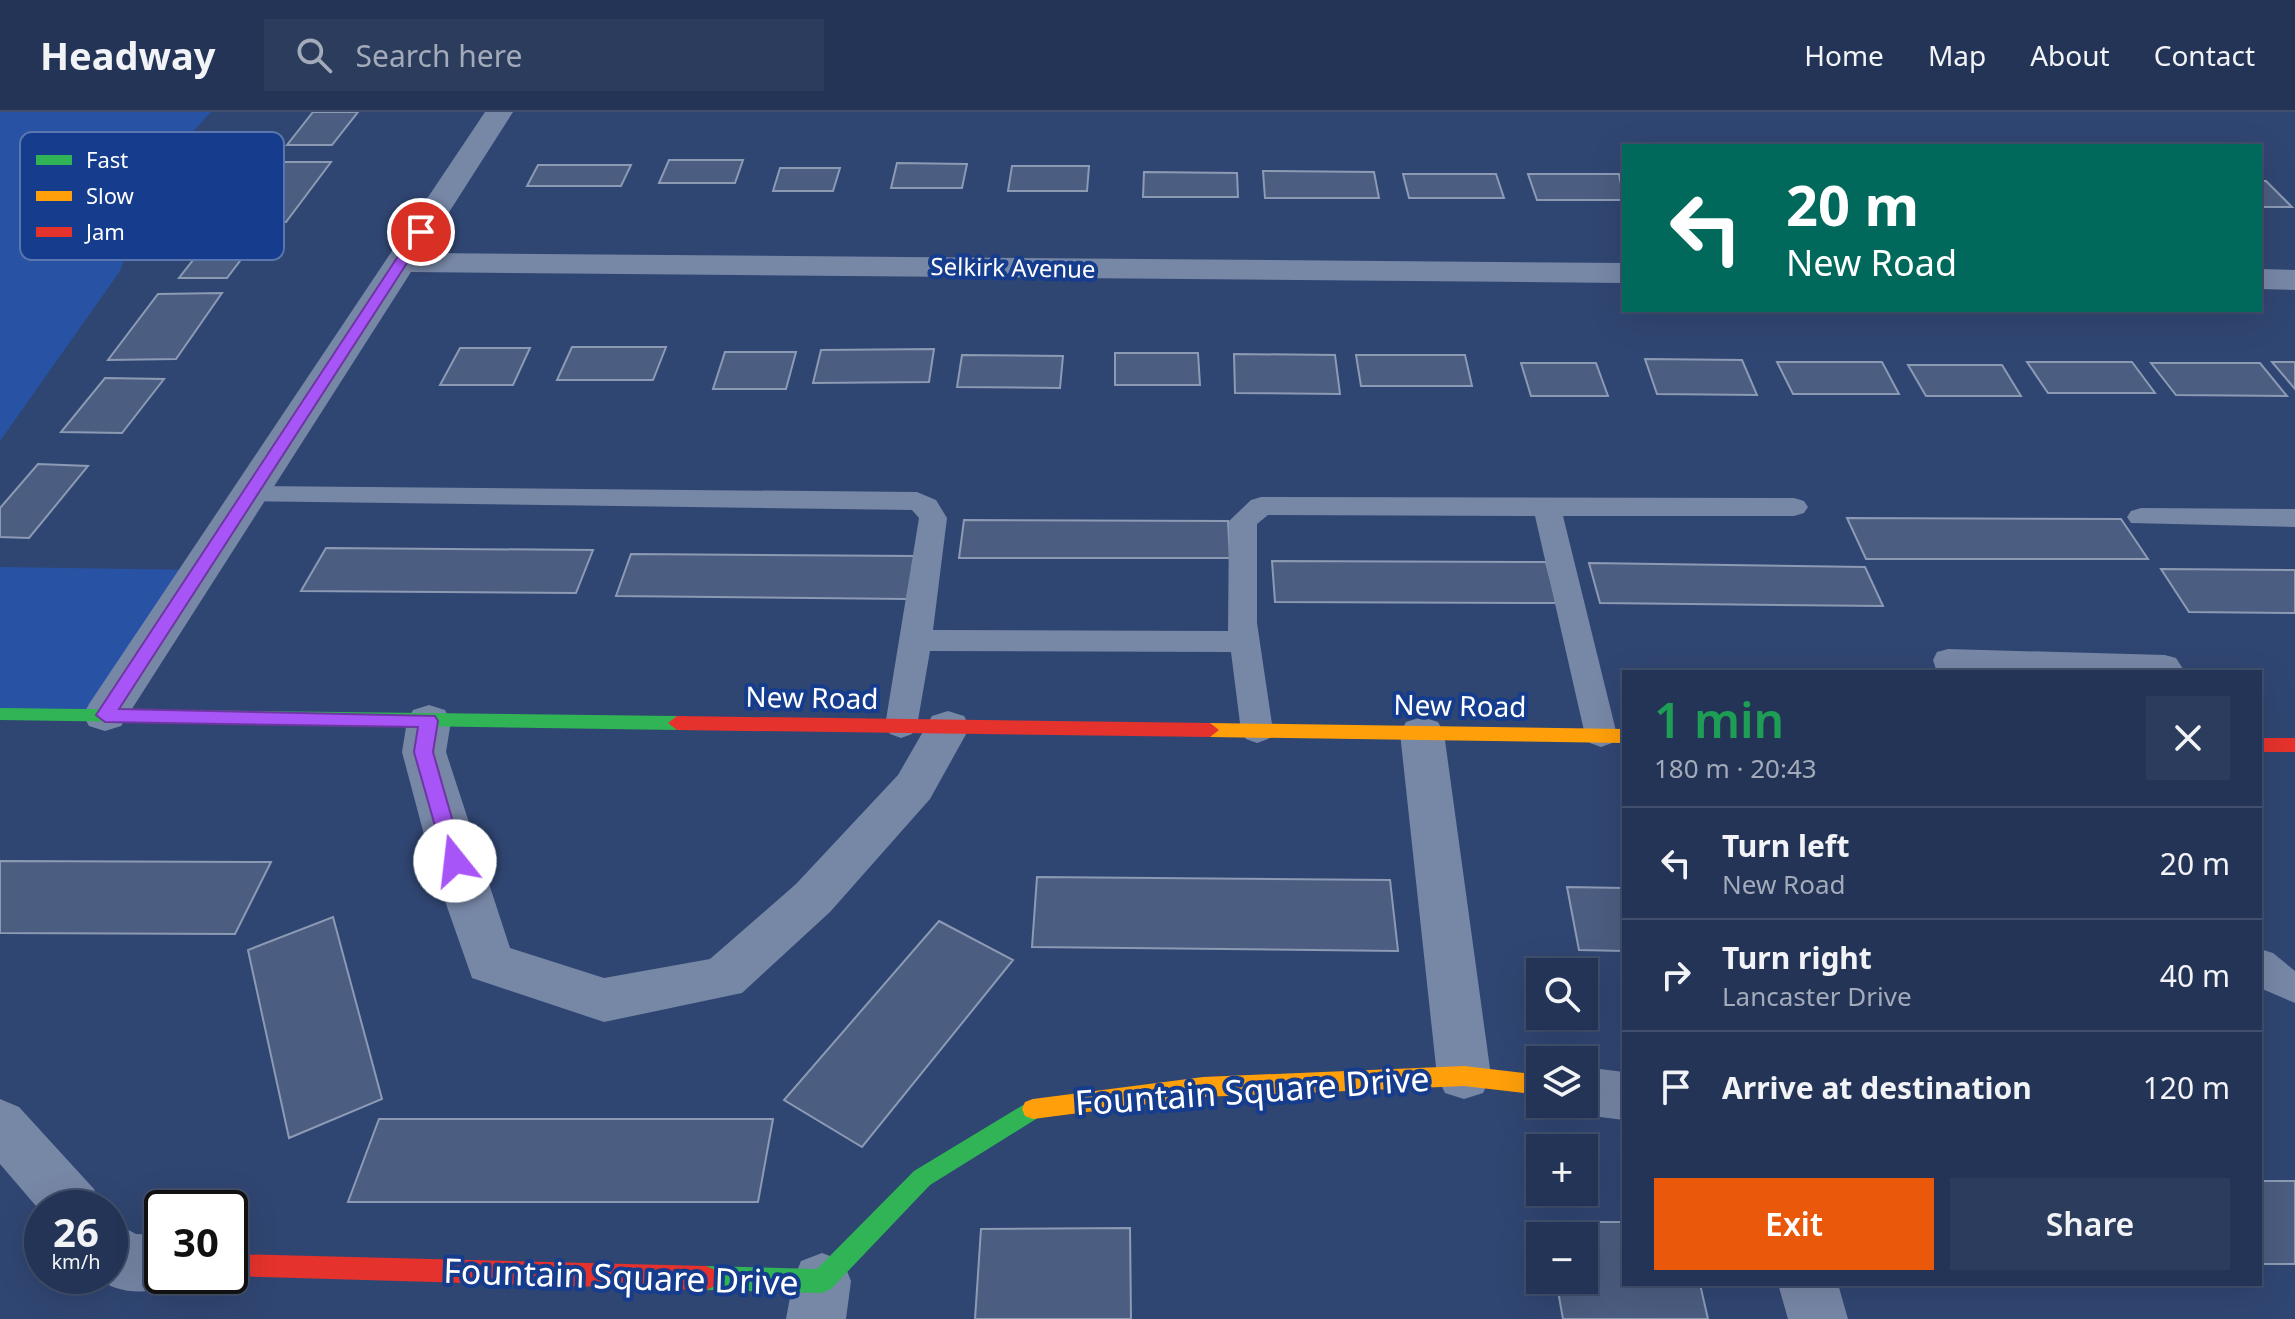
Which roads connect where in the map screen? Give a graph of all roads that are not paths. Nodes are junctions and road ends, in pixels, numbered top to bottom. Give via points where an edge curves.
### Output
1 (499, 112) edge
2 (401, 262) junction
3 (1622, 273) edge
4 (2262, 279) edge
5 (2295, 280) edge
6 (249, 495) junction
7 (1547, 507) junction
8 (1794, 507) dead end
9 (2141, 517) dead end
10 (2295, 518) edge
11 (916, 640) junction
12 (1244, 642) junction
13 (1952, 670) edge
14 (2168, 670) edge
15 (0, 714) edge
16 (105, 715) junction
17 (429, 721) junction
18 (901, 726) junction
19 (948, 727) junction
20 (1257, 731) junction
21 (1422, 733) junction
22 (1612, 736) edge
23 (2262, 745) edge
24 (2295, 745) edge
25 (2262, 966) edge
26 (2295, 987) edge
27 (1464, 1076) junction
28 (1526, 1083) edge
29 (1598, 1093) edge
30 (1622, 1096) edge
31 (0, 1124) edge
32 (58, 1190) edge
33 (248, 1266) edge
34 (1809, 1286) edge
35 (819, 1300) edge
36 (1818, 1319) edge

1 - 2 street
2 - 3 street, Selkirk Avenue
2 - 6 street
4 - 5 street
6 - 11 lane via 917,501 933,518
6 - 16 street
7 - 8 lane
7 - 12 lane via 1261,506 1243,521
7 - 22 lane
9 - 10 lane
11 - 12 lane
11 - 18 lane
12 - 20 lane
13 - 14 lane via 1948,660
15 - 16 street, New Road
16 - 17 street, New Road
17 - 18 street, New Road
17 - 19 street via 424,752 490,963 604,1000 724,978 813,898 914,787
18 - 19 street, New Road
19 - 20 street, New Road
20 - 21 street, New Road
21 - 22 street, New Road
21 - 27 street, Fountain Square Drive
23 - 24 street
25 - 26 lane via 2276,980
27 - 28 street
27 - 35 street, Fountain Square Drive via 1203,1087 1038,1106 922,1178
29 - 30 street
31 - 32 street
33 - 35 street, Fountain Square Drive
34 - 36 street

